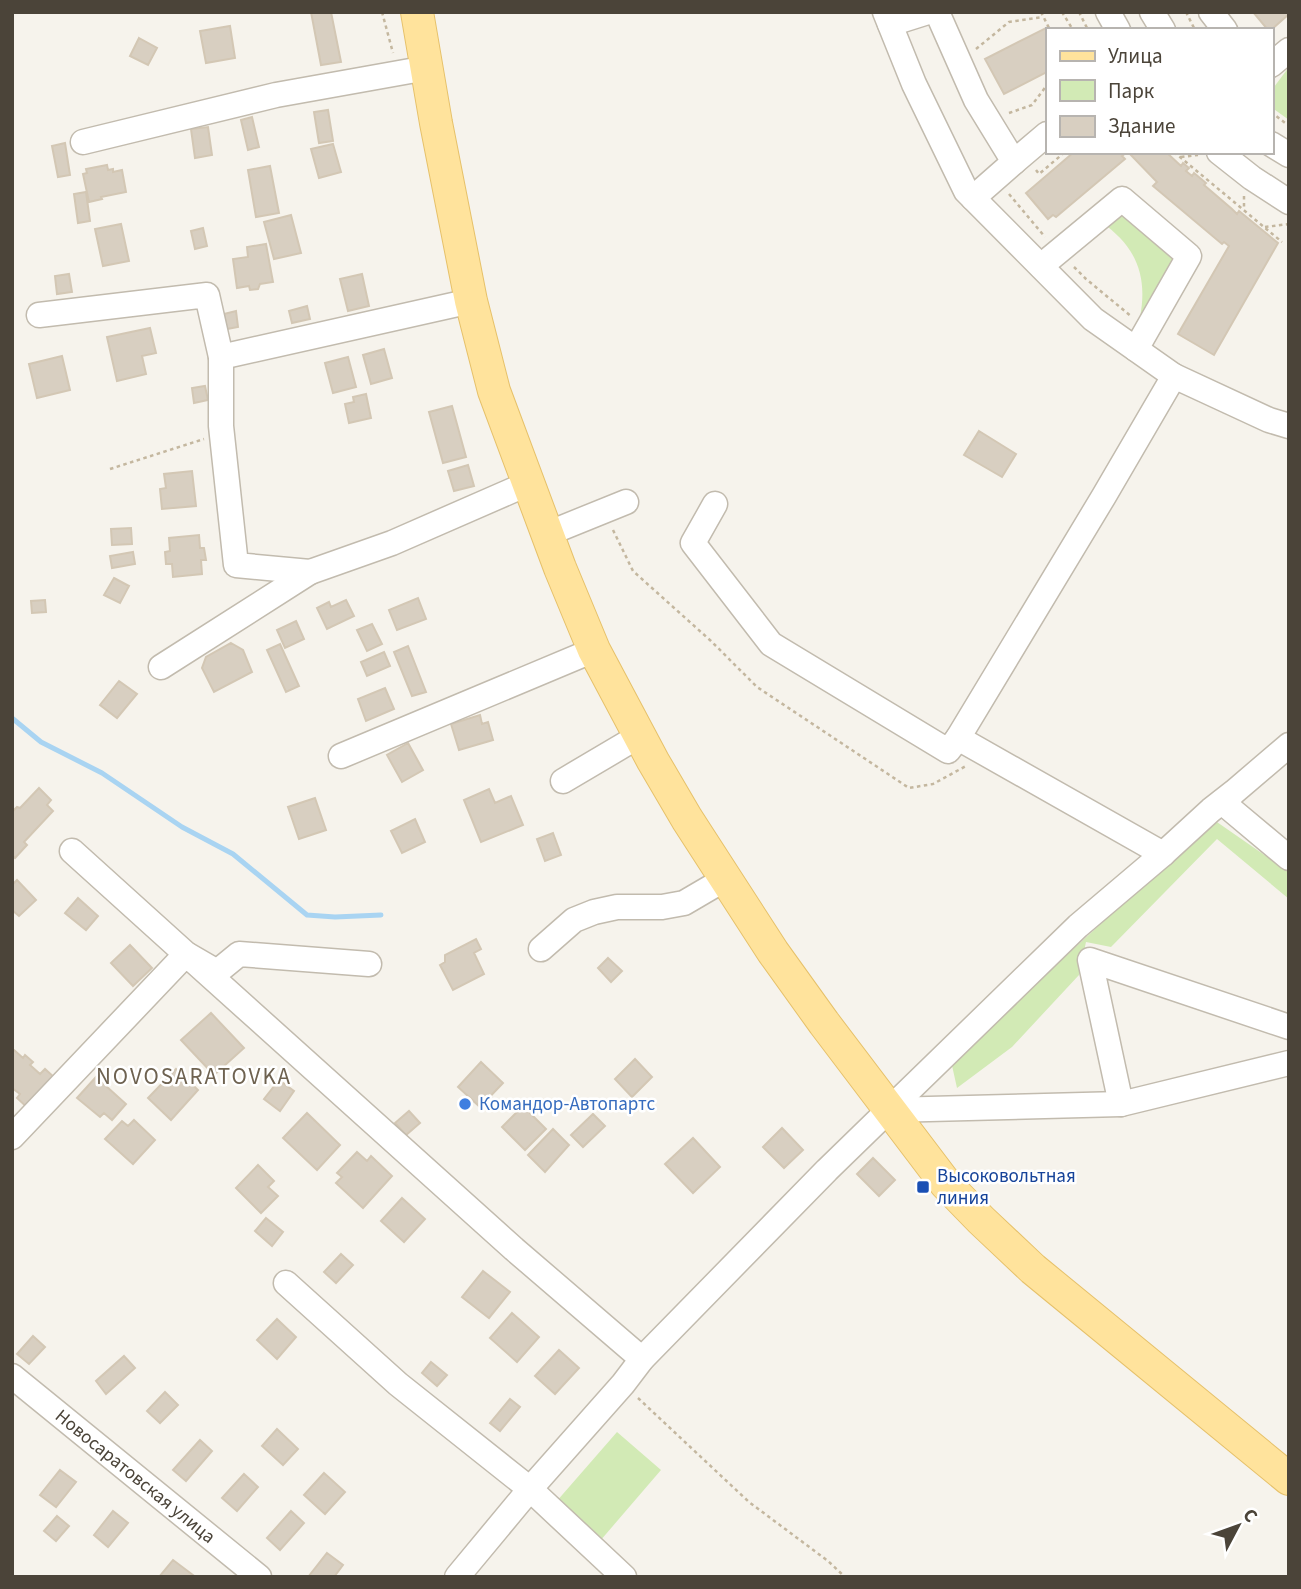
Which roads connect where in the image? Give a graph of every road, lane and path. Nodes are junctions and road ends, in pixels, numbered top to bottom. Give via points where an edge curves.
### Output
1 (382, 12) edge
2 (417, 12) edge
3 (1041, 12) edge
4 (1062, 12) edge
5 (1079, 12) edge
6 (1108, 12) edge
7 (1152, 12) edge
8 (1186, 12) edge
9 (1211, 12) edge
10 (938, 13) edge
11 (1043, 17) junction
12 (887, 18) edge
13 (1049, 28) edge
14 (1072, 28) edge
15 (1087, 28) edge
16 (1117, 28) edge
17 (1162, 28) edge
18 (1194, 28) edge
19 (1223, 28) edge
20 (1289, 50) edge
21 (970, 53) dead end
22 (1273, 63) edge
23 (413, 71) junction
24 (1046, 86) edge
25 (1273, 114) edge
26 (999, 116) dead end
27 (1289, 126) edge
28 (1046, 136) edge
29 (83, 142) dead end
30 (1273, 145) edge
31 (1057, 154) edge
32 (1176, 154) edge
33 (1222, 154) edge
34 (1289, 155) edge
35 (1059, 157) dead end
36 (1014, 162) junction
37 (973, 198) junction
38 (1289, 202) edge
39 (1289, 224) edge
40 (1265, 227) junction
41 (1282, 242) dead end
42 (1041, 266) junction
43 (471, 301) junction
44 (39, 315) dead end
45 (1136, 349) junction
46 (221, 358) junction
47 (1174, 376) junction
48 (221, 426) junction
49 (1289, 426) edge
50 (110, 469) dead end
51 (527, 484) junction
52 (715, 504) dead end
53 (615, 507) joint
54 (547, 534) junction
55 (310, 572) junction
56 (594, 650) junction
57 (161, 667) dead end
58 (639, 736) junction
59 (958, 738) junction
60 (1289, 745) edge
61 (341, 756) dead end
62 (995, 758) junction
63 (563, 781) dead end
64 (1222, 802) junction
65 (72, 851) dead end
66 (1163, 854) junction
67 (1289, 858) edge
68 (725, 880) junction
69 (541, 948) dead end
70 (186, 954) junction
71 (369, 964) dead end
72 (1289, 1027) edge
73 (1289, 1063) edge
74 (1121, 1104) junction
75 (889, 1110) junction
76 (12, 1137) edge
77 (286, 1283) dead end
78 (642, 1359) junction
79 (12, 1376) edge
80 (623, 1384) junction
81 (1289, 1479) edge
82 (530, 1489) junction
83 (260, 1577) edge
84 (457, 1577) edge
85 (624, 1577) edge
86 (845, 1577) edge

1 - 23 path
2 - 23 main road
3 - 11 path
4 - 14 path
5 - 15 path
6 - 16 street
7 - 17 street
8 - 18 path
9 - 19 street
10 - 12 street
10 - 36 street via 976,100
11 - 13 path
11 - 21 path via 1009,22
12 - 37 street via 914,84
20 - 22 street
23 - 29 street via 276,95
23 - 43 main road via 446,178
24 - 26 path via 1032,104
25 - 27 path
28 - 36 street
30 - 34 street
31 - 35 path
32 - 40 path
33 - 38 street
36 - 37 street
37 - 42 street
39 - 40 path
40 - 41 path
42 - 45 street via 1093,319
42 - 45 street via 1122,199 1189,256
43 - 46 street
43 - 51 main road via 494,391
44 - 46 street via 207,295
45 - 47 street
46 - 48 street
47 - 49 street
47 - 59 street
48 - 50 path via 208,437
48 - 55 street via 236,565
51 - 54 main road
51 - 55 street via 392,543
52 - 59 street via 693,543 771,644 948,751
53 - 54 street
53 - 62 path via 633,570 757,687 909,788 933,784 976,761
54 - 56 main road
55 - 57 street
56 - 58 main road
56 - 61 street
58 - 63 street
58 - 68 main road
59 - 62 street
60 - 64 street
62 - 66 street
64 - 66 street
64 - 67 street
65 - 70 street
66 - 75 street via 1078,926
68 - 69 street via 684,903 594,912 574,920
68 - 75 main road
70 - 71 street via 217,972 239,954
70 - 76 street
70 - 78 street
72 - 74 street via 1090,960
73 - 74 street
74 - 75 street
75 - 78 street
75 - 81 main road via 946,1184 1033,1269
77 - 82 street via 398,1384
78 - 80 street
79 - 83 street, Новосаратовская улица
80 - 82 street
80 - 86 path via 749,1502
82 - 84 street
82 - 85 street

